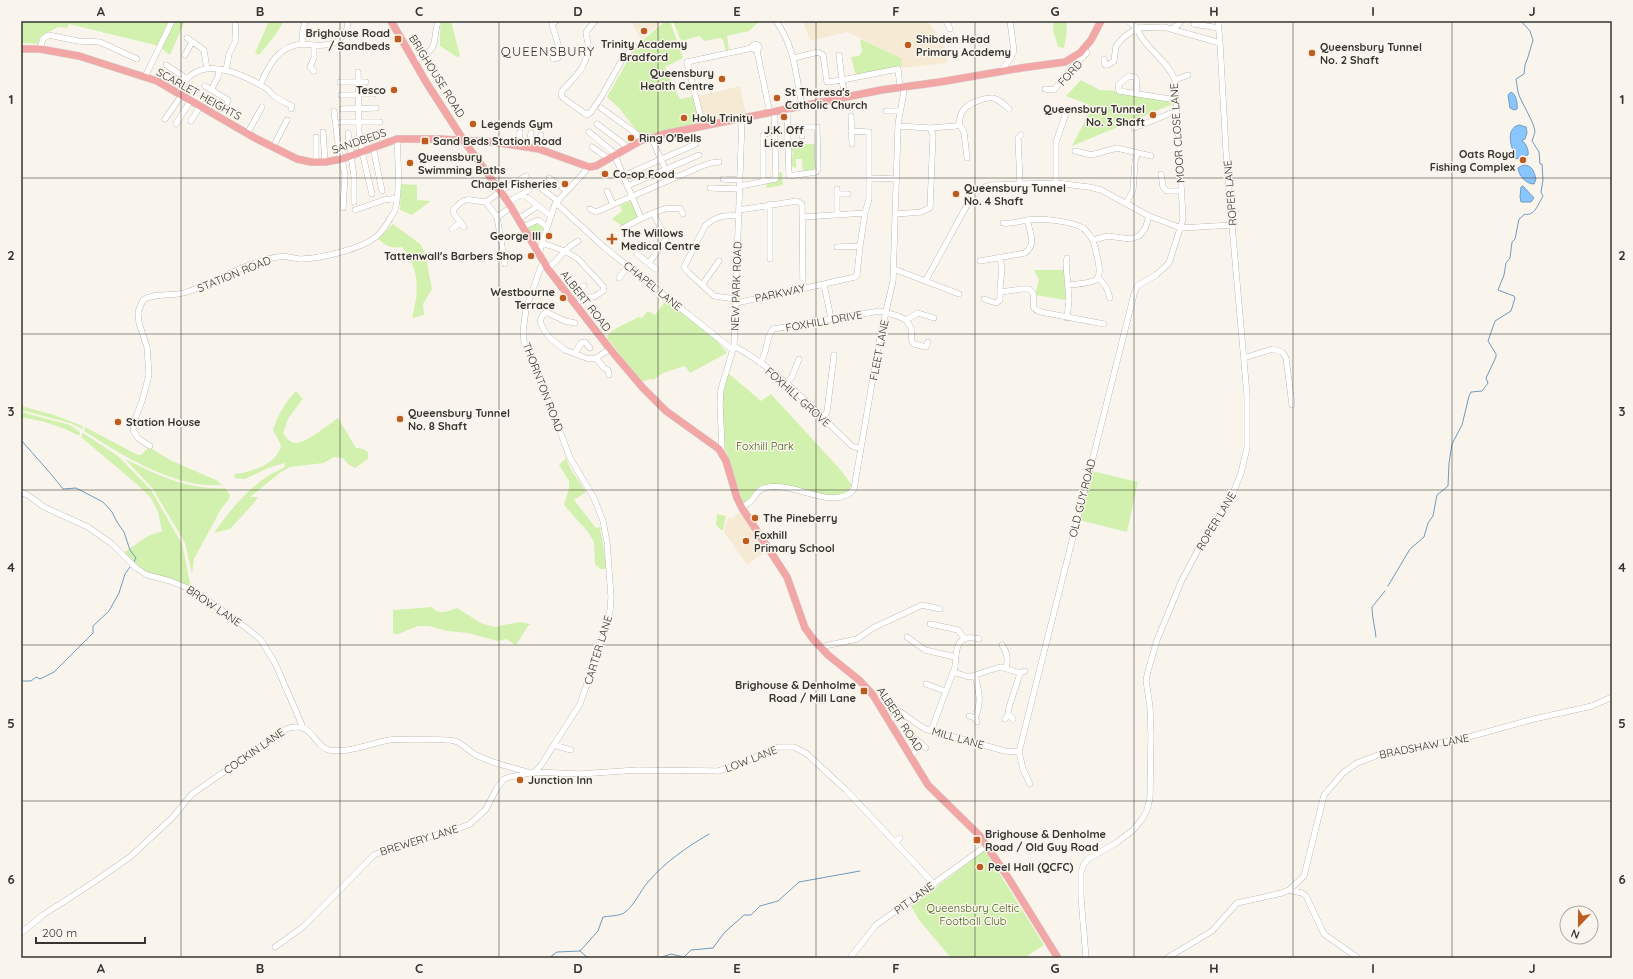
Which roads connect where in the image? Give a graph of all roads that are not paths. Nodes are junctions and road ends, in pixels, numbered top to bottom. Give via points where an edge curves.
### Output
1 (172, 21) edge
2 (235, 21) edge
3 (305, 21) edge
4 (348, 21) edge
5 (391, 21) edge
6 (438, 21) edge
7 (556, 21) edge
8 (595, 21) edge
9 (776, 21) edge
10 (946, 21) edge
11 (1010, 21) edge
12 (1101, 21) edge
13 (1128, 21) edge
14 (1140, 21) edge
15 (1181, 21) edge
16 (1218, 21) edge
17 (1194, 24) dead end
18 (1137, 28) junction
19 (1218, 28) junction
20 (950, 29) dead end
21 (1172, 29) junction
22 (187, 38) dead end
23 (192, 42) junction
24 (1220, 43) junction
25 (302, 44) junction
26 (314, 45) junction
27 (634, 46) dead end
28 (21, 49) edge
29 (40, 49) junction
30 (1082, 51) junction
31 (186, 55) dead end
32 (838, 55) dead end
33 (794, 58) junction
34 (137, 59) dead end
35 (1104, 59) dead end
36 (558, 60) dead end
37 (414, 61) junction
38 (166, 65) dead end
39 (207, 69) junction
40 (219, 69) junction
41 (226, 70) junction
42 (314, 71) dead end
43 (1001, 71) junction
44 (358, 72) dead end
45 (1188, 75) dead end
46 (145, 77) junction
47 (186, 80) junction
48 (842, 80) junction
49 (1175, 80) junction
50 (340, 82) dead end
51 (358, 82) junction
52 (366, 82) dead end
53 (260, 85) junction
54 (205, 86) dead end
55 (902, 87) junction
56 (1045, 89) dead end
57 (211, 90) junction
58 (180, 94) junction
59 (374, 94) dead end
60 (1136, 94) dead end
61 (340, 95) dead end
62 (359, 95) junction
63 (845, 97) junction
64 (190, 100) junction
65 (1176, 100) junction
66 (227, 103) dead end
67 (200, 106) junction
68 (293, 106) dead end
69 (802, 106) junction
70 (262, 107) dead end
71 (359, 108) junction
72 (376, 108) dead end
73 (601, 108) dead end
74 (342, 109) dead end
75 (1009, 109) dead end
76 (787, 110) junction
77 (334, 111) dead end
78 (886, 111) dead end
79 (899, 111) junction
80 (1176, 111) junction
81 (772, 113) junction
82 (851, 116) dead end
83 (1065, 116) dead end
84 (165, 119) dead end
85 (742, 119) junction
86 (287, 120) dead end
87 (191, 122) dead end
88 (342, 122) dead end
89 (359, 122) junction
90 (380, 122) dead end
91 (176, 124) dead end
92 (597, 124) dead end
93 (959, 124) junction
94 (703, 126) junction
95 (898, 126) junction
96 (788, 127) junction
97 (802, 127) junction
98 (930, 128) junction
99 (1134, 128) dead end
100 (851, 130) junction
101 (775, 131) junction
102 (324, 132) dead end
103 (520, 132) dead end
104 (588, 132) dead end
105 (348, 133) dead end
106 (531, 133) dead end
107 (247, 134) junction
108 (541, 135) dead end
109 (1021, 135) dead end
110 (802, 136) dead end
111 (316, 137) dead end
112 (651, 137) junction
113 (397, 139) junction
114 (464, 141) junction
115 (640, 142) junction
116 (696, 144) dead end
117 (852, 144) dead end
118 (519, 146) junction
119 (273, 147) junction
120 (373, 147) junction
121 (592, 147) dead end
122 (529, 148) junction
123 (629, 148) junction
124 (539, 149) junction
125 (1075, 151) dead end
126 (362, 152) junction
127 (1137, 153) junction
128 (286, 154) joint
129 (351, 155) junction
130 (699, 155) dead end
131 (1151, 156) dead end
132 (613, 157) junction
133 (967, 158) dead end
134 (341, 159) junction
135 (661, 159) junction
136 (316, 162) junction
137 (325, 162) junction
138 (719, 162) dead end
139 (588, 167) junction
140 (666, 169) junction
141 (1161, 174) dead end
142 (526, 176) dead end
143 (623, 176) junction
144 (549, 178) dead end
145 (870, 178) junction
146 (723, 179) dead end
147 (896, 179) junction
148 (670, 180) junction
149 (763, 181) junction
150 (1020, 183) junction
151 (1056, 183) junction
152 (740, 185) junction
153 (538, 186) dead end
154 (627, 186) junction
155 (710, 188) dead end
156 (529, 190) dead end
157 (567, 190) junction
158 (382, 191) dead end
159 (501, 191) junction
160 (607, 191) dead end
161 (1181, 191) junction
162 (372, 194) dead end
163 (523, 194) junction
164 (848, 194) dead end
165 (632, 197) junction
166 (397, 198) junction
167 (354, 202) dead end
168 (486, 202) junction
169 (508, 202) junction
170 (557, 202) junction
171 (770, 204) junction
172 (1126, 204) junction
173 (613, 205) junction
174 (538, 206) junction
175 (343, 208) dead end
176 (590, 209) dead end
177 (355, 210) dead end
178 (507, 210) dead end
179 (739, 213) junction
180 (865, 213) junction
181 (654, 214) junction
182 (683, 214) dead end
183 (896, 214) junction
184 (837, 215) junction
185 (551, 216) junction
186 (1150, 216) junction
187 (497, 217) junction
188 (803, 217) junction
189 (642, 218) junction
190 (518, 219) junction
191 (1027, 220) junction
192 (1002, 223) dead end
193 (1232, 225) junction
194 (523, 227) junction
195 (547, 227) junction
196 (623, 228) dead end
197 (1181, 228) junction
198 (452, 229) dead end
199 (738, 238) junction
200 (730, 239) dead end
201 (1093, 240) junction
202 (578, 241) dead end
203 (542, 243) junction
204 (860, 246) junction
205 (837, 247) dead end
206 (565, 251) junction
207 (637, 254) dead end
208 (541, 258) junction
209 (1000, 258) junction
210 (1067, 258) dead end
211 (770, 259) dead end
212 (980, 261) dead end
213 (649, 263) junction
214 (505, 264) dead end
215 (718, 265) dead end
216 (628, 266) junction
217 (548, 269) junction
218 (656, 269) dead end
219 (894, 269) junction
220 (1098, 277) junction
221 (619, 278) dead end
222 (926, 280) junction
223 (824, 284) junction
224 (702, 285) junction
225 (1068, 285) junction
226 (584, 286) dead end
227 (803, 288) junction
228 (1001, 292) junction
229 (958, 294) dead end
230 (568, 295) junction
231 (1110, 298) dead end
232 (984, 299) dead end
233 (736, 301) junction
234 (575, 304) junction
235 (887, 312) junction
236 (934, 318) dead end
237 (1067, 318) junction
238 (832, 319) junction
239 (906, 320) junction
240 (575, 323) dead end
241 (1104, 324) dead end
242 (927, 347) dead end
243 (590, 348) dead end
244 (733, 348) junction
245 (610, 349) junction
246 (575, 353) junction
247 (834, 355) dead end
248 (596, 358) junction
249 (1244, 358) junction
250 (799, 359) dead end
251 (760, 363) junction
252 (609, 374) dead end
253 (786, 383) junction
254 (1292, 405) dead end
255 (823, 418) junction
256 (150, 446) dead end
257 (720, 449) junction
258 (861, 449) junction
259 (21, 492) edge
260 (598, 508) joint
261 (742, 508) junction
262 (940, 610) dead end
263 (930, 623) dead end
264 (907, 636) dead end
265 (964, 638) junction
266 (976, 639) dead end
267 (1010, 645) dead end
268 (820, 647) junction
269 (955, 657) junction
270 (1006, 669) junction
271 (953, 672) junction
272 (975, 676) junction
273 (926, 684) dead end
274 (945, 691) junction
275 (873, 695) junction
276 (1612, 697) edge
277 (901, 712) junction
278 (1008, 718) dead end
279 (974, 719) dead end
280 (888, 722) junction
281 (302, 728) junction
282 (932, 731) junction
283 (916, 739) dead end
284 (554, 745) junction
285 (570, 750) dead end
286 (1019, 752) junction
287 (911, 757) junction
288 (528, 772) junction
289 (535, 772) junction
290 (1030, 784) dead end
291 (986, 846) junction
292 (934, 884) junction
293 (1289, 890) junction
294 (21, 933) edge
295 (275, 946) dead end
296 (850, 958) edge
297 (1058, 958) edge
298 (1086, 958) edge
299 (1167, 958) edge
300 (1358, 958) edge

1 - 46 street
2 - 41 street via 236,40 229,54
3 - 25 street
4 - 26 street via 347,30 338,41
5 - 37 main road, BRIGHOUSE ROAD
6 - 37 street via 434,47
7 - 36 street via 552,24 560,51
8 - 27 street via 586,32 587,51 580,73 561,95 587,115 622,60
9 - 33 street via 785,33
10 - 20 street
11 - 43 street via 1014,51
12 - 30 main road
13 - 18 street, MOOR CLOSE LANE
14 - 18 street
15 - 21 street
16 - 19 street, ROPER LANE
17 - 19 street
18 - 21 street
18 - 35 street via 1116,46 1114,61 1108,65
18 - 49 street, MOOR CLOSE LANE via 1140,36 1171,70
19 - 24 street, ROPER LANE
21 - 24 street
22 - 23 street
23 - 31 street
23 - 39 street via 204,50
24 - 193 street, ROPER LANE
25 - 26 street
25 - 53 street via 288,48 274,58
26 - 42 street via 314,58 310,67
28 - 29 main road, SCARLET HEIGHTS
29 - 34 street via 48,35 100,42
29 - 46 main road, SCARLET HEIGHTS via 79,56
30 - 43 main road via 1065,62
30 - 56 street, FORD via 1087,53 1067,72 1066,77 1054,90
32 - 48 street
33 - 48 street via 818,52 822,55 827,82
33 - 69 street
37 - 114 main road, BRIGHOUSE ROAD
38 - 47 street
39 - 40 street
39 - 47 street
40 - 41 street
40 - 57 street via 218,78
41 - 53 street
43 - 55 main road
44 - 51 street
45 - 49 street
46 - 58 main road, SCARLET HEIGHTS via 158,81
47 - 58 street
48 - 55 street via 898,69
48 - 63 street
49 - 65 street, MOOR CLOSE LANE
50 - 51 street
51 - 52 street
51 - 62 street
53 - 68 street
54 - 57 street
55 - 63 main road
55 - 79 street, FLEET LANE via 903,101
57 - 66 street via 228,100
58 - 64 main road, SCARLET HEIGHTS
58 - 84 street
59 - 62 street
60 - 65 street
61 - 62 street
62 - 71 street
63 - 69 main road
64 - 67 main road, SCARLET HEIGHTS
64 - 91 street
65 - 80 street, MOOR CLOSE LANE
67 - 87 street
67 - 107 main road, SCARLET HEIGHTS
69 - 76 main road
70 - 107 street
71 - 72 street
71 - 74 street
71 - 89 street
73 - 115 street via 637,134
75 - 93 street via 1002,102 987,98 969,105 962,111
76 - 81 main road
76 - 96 street
77 - 134 street
78 - 79 street
79 - 95 street, FLEET LANE
80 - 99 street
80 - 161 street, MOOR CLOSE LANE
81 - 85 main road
81 - 94 street via 754,50 687,62
81 - 101 street
82 - 100 street
83 - 151 street via 1056,142
85 - 94 main road
85 - 152 street, NEW PARK ROAD
86 - 119 street
88 - 89 street
89 - 90 street
89 - 126 street
92 - 123 street
93 - 98 street
93 - 133 street via 964,132
94 - 112 main road
95 - 98 street
95 - 147 street, FLEET LANE
96 - 97 street
96 - 97 street via 788,176 818,171 817,127
97 - 110 street
98 - 183 street via 933,135 930,208 921,212
100 - 117 street
100 - 145 street via 869,132
101 - 149 street via 763,135
101 - 149 street via 776,179
102 - 137 street
103 - 118 street
104 - 132 street
105 - 129 street
106 - 122 street
107 - 119 main road, SCARLET HEIGHTS
108 - 124 street
109 - 150 street via 1018,138
111 - 136 street
112 - 115 main road
112 - 135 street
113 - 114 main road, SANDBEDS
113 - 120 main road, SANDBEDS
113 - 166 street, STATION ROAD
114 - 118 main road, SANDBEDS
114 - 159 main road, ALBERT ROAD
115 - 123 main road
116 - 135 street
118 - 122 main road, SANDBEDS
119 - 128 main road, SCARLET HEIGHTS
120 - 126 main road, SANDBEDS
120 - 158 street
121 - 132 street
122 - 124 main road, SANDBEDS
123 - 132 main road
124 - 139 main road, SANDBEDS
125 - 127 street via 1091,155 1117,148
126 - 129 main road, SANDBEDS
126 - 162 street
127 - 131 street
127 - 172 street via 1132,190
128 - 136 main road, SANDBEDS
129 - 134 main road, SANDBEDS
129 - 167 street
130 - 140 street
132 - 139 main road via 596,166
132 - 143 street
134 - 137 main road, SANDBEDS
134 - 175 street via 345,175
135 - 140 street
135 - 143 street
136 - 137 main road, SANDBEDS
138 - 148 street via 711,162
139 - 157 street, THORNTON ROAD
140 - 148 street
140 - 154 street
141 - 161 street via 1163,187 1167,192
142 - 159 street
143 - 154 street
144 - 157 street
145 - 147 street
145 - 180 street
146 - 152 street
147 - 183 street, FLEET LANE
148 - 165 street
149 - 152 street
150 - 151 street
150 - 222 street via 990,185 972,196
151 - 172 street via 1101,190
152 - 155 street
152 - 179 street, NEW PARK ROAD
153 - 170 street, CHAPEL LANE
154 - 165 street
156 - 163 street
157 - 170 street, THORNTON ROAD
159 - 168 street
159 - 169 main road, ALBERT ROAD
160 - 173 street
161 - 197 street, MOOR CLOSE LANE
163 - 169 street
163 - 174 street
164 - 184 street via 837,192
165 - 173 street
165 - 189 street
166 - 177 street
166 - 256 street, STATION ROAD via 396,208 386,227 376,237 355,247 330,255 301,259 280,256 262,260 186,293 155,296 143,300 138,312 147,347 149,375 134,422 134,430 138,438
168 - 187 street
168 - 198 street via 467,199 458,205 453,210 454,214 463,224
169 - 190 main road, ALBERT ROAD
170 - 185 street, THORNTON ROAD
170 - 216 street, CHAPEL LANE via 605,248
171 - 179 street, PARKWAY
171 - 188 street, PARKWAY via 800,202
171 - 211 street
172 - 186 street
173 - 176 street via 596,212
174 - 185 street
174 - 190 street
178 - 187 street
179 - 199 street, NEW PARK ROAD
179 - 224 street, PARKWAY via 720,216 705,226 685,263 686,270
180 - 184 street
180 - 204 street
181 - 182 street via 665,209 680,208
181 - 189 street
181 - 213 street via 666,239
183 - 219 street, FLEET LANE
184 - 188 street
185 - 195 street, THORNTON ROAD
186 - 197 street
186 - 201 street via 1139,236 1130,239 1108,236
187 - 214 street
188 - 227 street
189 - 196 street
190 - 194 main road, ALBERT ROAD
191 - 192 street via 1013,224
191 - 201 street via 1056,221 1075,225 1084,229
191 - 209 street via 1032,242 1029,250
193 - 197 street
193 - 249 street, ROPER LANE
194 - 195 street via 538,220
194 - 208 main road, ALBERT ROAD
195 - 203 street, THORNTON ROAD
197 - 286 street, OLD GUY ROAD via 1169,264 1137,286 1134,294
199 - 200 street
199 - 233 street, NEW PARK ROAD
201 - 220 street via 1100,272
202 - 206 street
203 - 206 street
203 - 208 street, THORNTON ROAD
204 - 205 street
204 - 223 street, PARKWAY via 857,275
206 - 217 street
206 - 234 street via 578,259 604,287 603,291 594,297 586,297
207 - 213 street
208 - 217 main road, ALBERT ROAD
208 - 260 street, THORNTON ROAD via 526,309 524,342 570,458
209 - 212 street
209 - 228 street
210 - 225 street
213 - 218 street
215 - 224 street
216 - 221 street
216 - 244 street, CHAPEL LANE
217 - 230 main road, ALBERT ROAD
219 - 222 street
219 - 235 street, FLEET LANE
220 - 225 street via 1088,282
220 - 231 street
222 - 229 street
223 - 227 street, PARKWAY
223 - 238 street
224 - 233 street, PARKWAY via 716,297
225 - 237 street
226 - 230 street
227 - 233 street, PARKWAY
228 - 232 street via 1000,300 996,302
228 - 237 street via 1029,289 1033,293 1035,310
230 - 234 main road, ALBERT ROAD
233 - 244 street, NEW PARK ROAD
234 - 245 main road, ALBERT ROAD
235 - 238 street, FOXHILL DRIVE
235 - 239 street
235 - 258 street, FLEET LANE via 879,342
236 - 239 street via 918,313
237 - 241 street
238 - 251 street, FOXHILL DRIVE via 773,329
239 - 242 street via 911,328 912,342
240 - 246 street via 564,321 546,311 540,322 550,338 565,350
243 - 246 street via 586,342 581,343
244 - 251 street, FOXHILL GROVE
244 - 257 street, NEW PARK ROAD via 721,389
245 - 248 street
245 - 257 main road, ALBERT ROAD via 666,411
246 - 248 street via 589,359
247 - 255 street via 827,412
248 - 252 street
249 - 254 street via 1272,349 1282,352 1286,358 1293,394
249 - 298 street, ROPER LANE via 1247,395 1246,460 1231,498 1188,568 1165,619 1148,671 1146,680 1152,735 1150,798 1147,810 1133,830 1088,859 1081,872
250 - 253 street via 792,377
251 - 253 street, FOXHILL GROVE
253 - 255 street, FOXHILL GROVE
255 - 258 street, FOXHILL GROVE via 852,446
257 - 261 main road, ALBERT ROAD
258 - 261 street, FLEET LANE via 854,489 845,497 834,499 797,490 767,487 758,491
259 - 281 street, BROW LANE via 44,507 88,527 147,575 170,581 195,592 261,640 275,663
260 - 284 street, CARTER LANE via 603,521 611,582 610,611 580,704
261 - 268 main road, ALBERT ROAD via 787,577 805,628
262 - 268 street via 922,605 873,628 857,639
263 - 265 street via 958,630
264 - 269 street via 925,650
265 - 266 street via 970,636
265 - 269 street via 958,645
267 - 270 street via 1004,647 1008,659
268 - 275 main road, ALBERT ROAD
269 - 271 street
270 - 272 street via 995,668
270 - 278 street via 1023,672 1007,710
271 - 272 street via 969,677
271 - 274 street
272 - 279 street via 980,701
273 - 274 street
274 - 282 street
275 - 277 street, MILL LANE
275 - 280 main road, ALBERT ROAD
276 - 293 street, BRADSHAW LANE via 1592,706 1465,738 1378,755 1356,763 1343,773 1324,796 1305,872 1302,879
277 - 280 street
277 - 282 street, MILL LANE
280 - 287 main road, ALBERT ROAD
281 - 288 street via 309,731 329,750 390,740 455,741 476,755
281 - 294 street, COCKIN LANE via 286,729 201,787 168,823 130,856 43,915
282 - 286 street, MILL LANE via 1005,751
283 - 287 street via 924,746
284 - 285 street
284 - 289 street, CARTER LANE
286 - 290 street, OLD GUY ROAD
287 - 291 main road, ALBERT ROAD via 928,784 980,836
288 - 289 street
288 - 295 street, BREWERY LANE via 501,782 486,809 470,824 374,855 303,927
289 - 292 street, LOW LANE via 579,774 638,770 718,771 778,747 794,748 807,754 823,768 898,840
291 - 292 street, PIT LANE
291 - 297 main road, ALBERT ROAD
292 - 296 street, PIT LANE via 876,925
293 - 299 street via 1237,903 1212,931
293 - 300 street via 1306,896 1324,934

